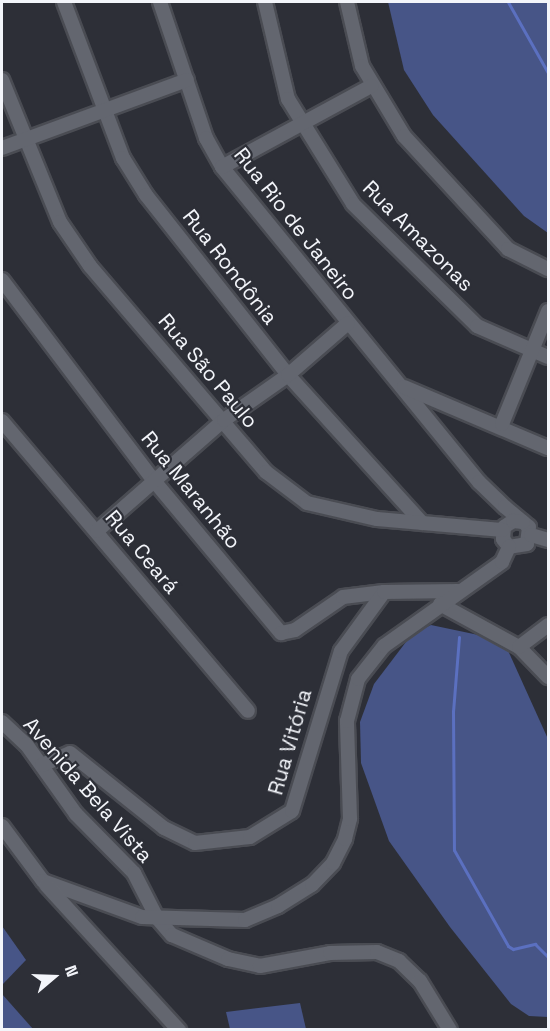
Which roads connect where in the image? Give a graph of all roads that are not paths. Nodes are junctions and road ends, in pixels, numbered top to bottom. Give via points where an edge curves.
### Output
1 (64, 2) edge
2 (160, 2) edge
3 (265, 2) edge
4 (347, 2) edge
5 (2, 80) edge
6 (187, 80) junction
7 (371, 86) junction
8 (103, 111) junction
9 (300, 124) junction
10 (25, 140) junction
11 (2, 148) edge
12 (222, 166) junction
13 (549, 269) edge
14 (2, 280) edge
15 (549, 311) edge
16 (348, 323) junction
17 (530, 349) junction
18 (549, 357) edge
19 (288, 375) junction
20 (404, 387) junction
21 (453, 406) junction
22 (224, 420) junction
23 (2, 422) edge
24 (502, 424) junction
25 (434, 425) junction
26 (549, 448) edge
27 (155, 482) junction
28 (479, 482) junction
29 (523, 522) junction
30 (422, 523) junction
31 (504, 529) junction
32 (97, 531) junction
33 (531, 535) junction
34 (549, 540) edge
35 (509, 547) junction
36 (458, 591) junction
37 (384, 592) junction
38 (441, 604) junction
39 (549, 625) edge
40 (519, 646) junction
41 (549, 677) edge
42 (248, 711) dead end
43 (2, 722) edge
44 (42, 765) junction
45 (2, 826) edge
46 (43, 881) junction
47 (156, 918) junction
48 (193, 920) junction
49 (187, 943) junction
50 (179, 1029) edge
51 (450, 1029) edge

1 - 8 street, Rua Rondônia
2 - 6 street, Rua Rio de Janeiro
3 - 9 street, Rua Amazonas via 288,99
4 - 7 street
5 - 10 street, Rua São Paulo
6 - 8 street
6 - 12 street, Rua Rio de Janeiro via 206,138
7 - 9 street
7 - 13 street via 404,136 508,249
8 - 10 street
8 - 19 street, Rua Rondônia via 123,158 146,195
9 - 12 street
9 - 17 street, Rua Amazonas via 352,204 477,326
10 - 11 street
10 - 22 street, Rua São Paulo via 60,222 90,266
12 - 16 street, Rua Rio de Janeiro
14 - 27 street, Rua Maranhão
15 - 17 street
16 - 19 street
16 - 20 street, Rua Rio de Janeiro
17 - 18 street, Rua Amazonas
17 - 24 street
19 - 22 street
19 - 30 street, Rua Rondônia
20 - 21 street, Rua Rio de Janeiro
20 - 25 street, Rua Rio de Janeiro
21 - 24 street, Rua Rio de Janeiro
21 - 25 street
22 - 27 street
22 - 30 street, Rua São Paulo via 266,472 307,503
23 - 32 street, Rua Ceará
24 - 26 street, Rua Rio de Janeiro
25 - 28 street, Rua Rio de Janeiro
27 - 32 street
27 - 37 street, Rua Maranhão via 281,633 295,630 343,597
28 - 29 street, Rua Rio de Janeiro
28 - 31 street, Rua Rio de Janeiro
29 - 31 street via 513,521
29 - 33 street
30 - 31 street, Rua São Paulo
31 - 35 street
32 - 42 street, Rua Ceará
33 - 34 street
33 - 35 street via 523,547
35 - 36 street via 502,562
36 - 37 street
36 - 38 street
37 - 44 street, Rua Vitória via 340,651 292,811 250,837 195,843 164,828 70,753
38 - 40 street
38 - 48 street via 384,646 358,679 347,721 350,819 333,863 312,885 245,920
39 - 40 street
40 - 41 street
43 - 44 street, Avenida Bela Vista
44 - 47 street, Avenida Bela Vista via 76,814 134,873
45 - 46 street
46 - 47 street via 116,909
46 - 50 street
47 - 48 street
47 - 49 street
48 - 49 street via 187,930
49 - 51 street via 260,966 330,953 377,952 399,962 420,981

